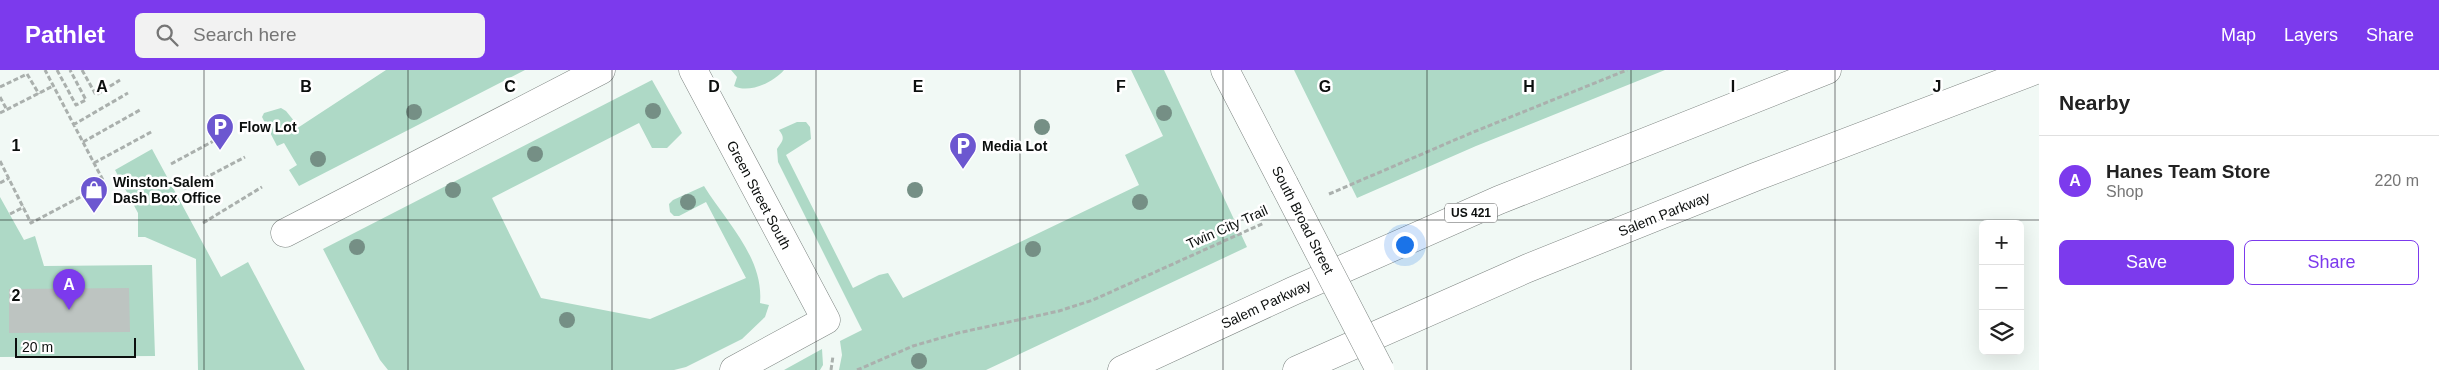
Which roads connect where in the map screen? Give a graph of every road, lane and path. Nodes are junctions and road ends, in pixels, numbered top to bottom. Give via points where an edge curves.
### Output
1 (45, 70) edge
2 (57, 70) edge
3 (70, 70) edge
4 (82, 70) edge
5 (601, 70) edge
6 (693, 70) edge
7 (1225, 70) edge
8 (1627, 70) edge
9 (1827, 70) edge
10 (2036, 70) edge
11 (120, 80) dead end
12 (53, 86) junction
13 (0, 87) edge
14 (128, 93) dead end
15 (39, 94) junction
16 (0, 97) edge
17 (7, 110) junction
18 (140, 110) dead end
19 (0, 113) edge
20 (73, 125) junction
21 (153, 131) dead end
22 (232, 131) dead end
23 (83, 142) junction
24 (245, 158) dead end
25 (0, 161) edge
26 (94, 164) junction
27 (171, 164) dead end
28 (9, 178) junction
29 (0, 183) edge
30 (262, 187) dead end
31 (184, 189) dead end
32 (1326, 196) dead end
33 (24, 207) junction
34 (10, 214) dead end
35 (1271, 220) dead end
36 (203, 223) dead end
37 (285, 233) dead end
38 (734, 370) edge
39 (857, 370) edge
40 (1122, 370) edge
41 (1297, 370) edge
42 (1380, 370) edge

1 - 12 path
2 - 3 path via 76,105 86,100
4 - 11 path via 96,95
5 - 37 main road
6 - 38 main road, Green Street South via 826,320
7 - 42 main road, South Broad Street, bridge
8 - 32 path
9 - 40 main road, Salem Parkway / US 421 via 1499,200
10 - 41 main road, Salem Parkway via 1528,268
12 - 15 path
12 - 20 path
13 - 15 path via 26,74
14 - 20 path
15 - 17 path
16 - 17 path
17 - 19 path
18 - 23 path
20 - 23 path
21 - 26 path
22 - 27 path
23 - 26 path
24 - 31 path
25 - 28 path
26 - 33 path via 105,184 32,222
28 - 29 path
28 - 33 path
30 - 36 path
33 - 34 path
35 - 39 path, Twin City Trail via 1084,303 913,346

